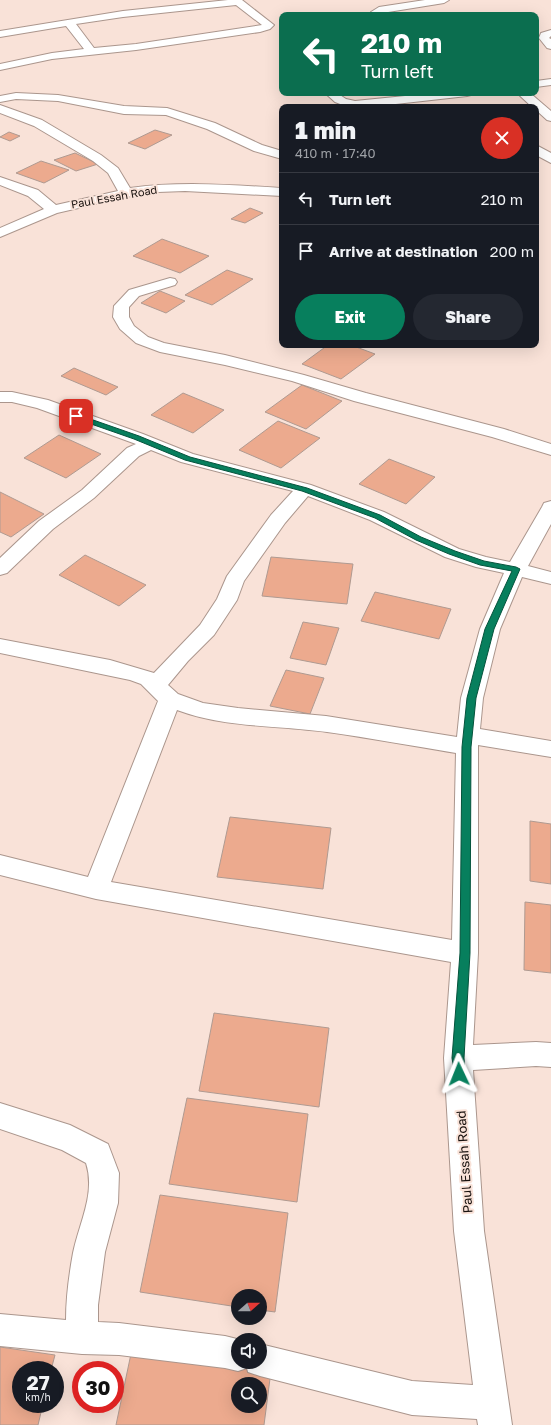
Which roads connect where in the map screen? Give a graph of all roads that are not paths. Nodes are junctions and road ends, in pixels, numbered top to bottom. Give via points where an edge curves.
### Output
1 (444, 0) edge
2 (376, 12) edge
3 (69, 22) junction
4 (551, 33) edge
5 (0, 34) edge
6 (551, 46) edge
7 (91, 51) junction
8 (0, 67) edge
9 (551, 82) edge
10 (539, 84) edge
11 (334, 96) edge
12 (434, 96) edge
13 (526, 96) edge
14 (0, 99) edge
15 (350, 104) edge
16 (364, 104) edge
17 (536, 104) edge
18 (539, 107) edge
19 (0, 109) edge
20 (551, 117) edge
21 (539, 145) edge
22 (279, 154) edge
23 (551, 159) edge
24 (0, 181) edge
25 (126, 192) junction
26 (279, 192) edge
27 (53, 210) junction
28 (0, 233) edge
29 (170, 282) dead end
30 (0, 397) edge
31 (149, 444) junction
32 (551, 450) edge
33 (305, 489) junction
34 (551, 507) edge
35 (0, 569) edge
36 (516, 569) junction
37 (551, 578) edge
38 (0, 646) edge
39 (163, 693) junction
40 (467, 741) junction
41 (551, 749) edge
42 (0, 865) edge
43 (96, 889) junction
44 (465, 953) junction
45 (551, 1055) edge
46 (458, 1058) junction
47 (0, 1116) edge
48 (0, 1330) edge
49 (82, 1338) junction
50 (231, 1353) edge
51 (267, 1362) edge
52 (494, 1414) edge

1 - 2 street
3 - 5 street
3 - 7 street
3 - 7 street via 238,2 269,25 252,30 136,47
4 - 6 street via 544,38
7 - 8 street
9 - 10 street
11 - 15 street
12 - 16 street
13 - 17 street
14 - 22 street via 16,96 58,98 124,110 167,112 211,126 258,148
18 - 20 street
19 - 25 street via 38,123 97,158 113,171
21 - 23 street
24 - 27 street via 33,193
25 - 26 street, Paul Essah Road via 185,187
25 - 27 street, Paul Essah Road
27 - 28 street, Paul Essah Road
29 - 32 street via 134,293 122,306 121,317 128,329 142,340 160,347 298,378
30 - 31 street via 12,396 42,404
31 - 33 street via 188,458
31 - 35 street via 133,452 88,494 46,525
33 - 36 street via 377,516 419,538 483,564
33 - 39 street via 278,518 234,580 227,600 207,630 181,656
34 - 36 street, Paul Essah Road
36 - 37 street
36 - 40 street, Paul Essah Road via 490,629 472,698
38 - 39 street via 137,674 149,679
39 - 40 street via 186,706 211,712
39 - 43 street
40 - 41 street
40 - 44 street, Paul Essah Road
42 - 43 street
43 - 44 street
44 - 46 street, Paul Essah Road
45 - 46 street
46 - 52 street, Paul Essah Road via 469,1231
47 - 49 street via 70,1139 98,1154 104,1173 103,1204 89,1252 82,1305
48 - 49 street
49 - 50 street
51 - 52 street via 412,1398

